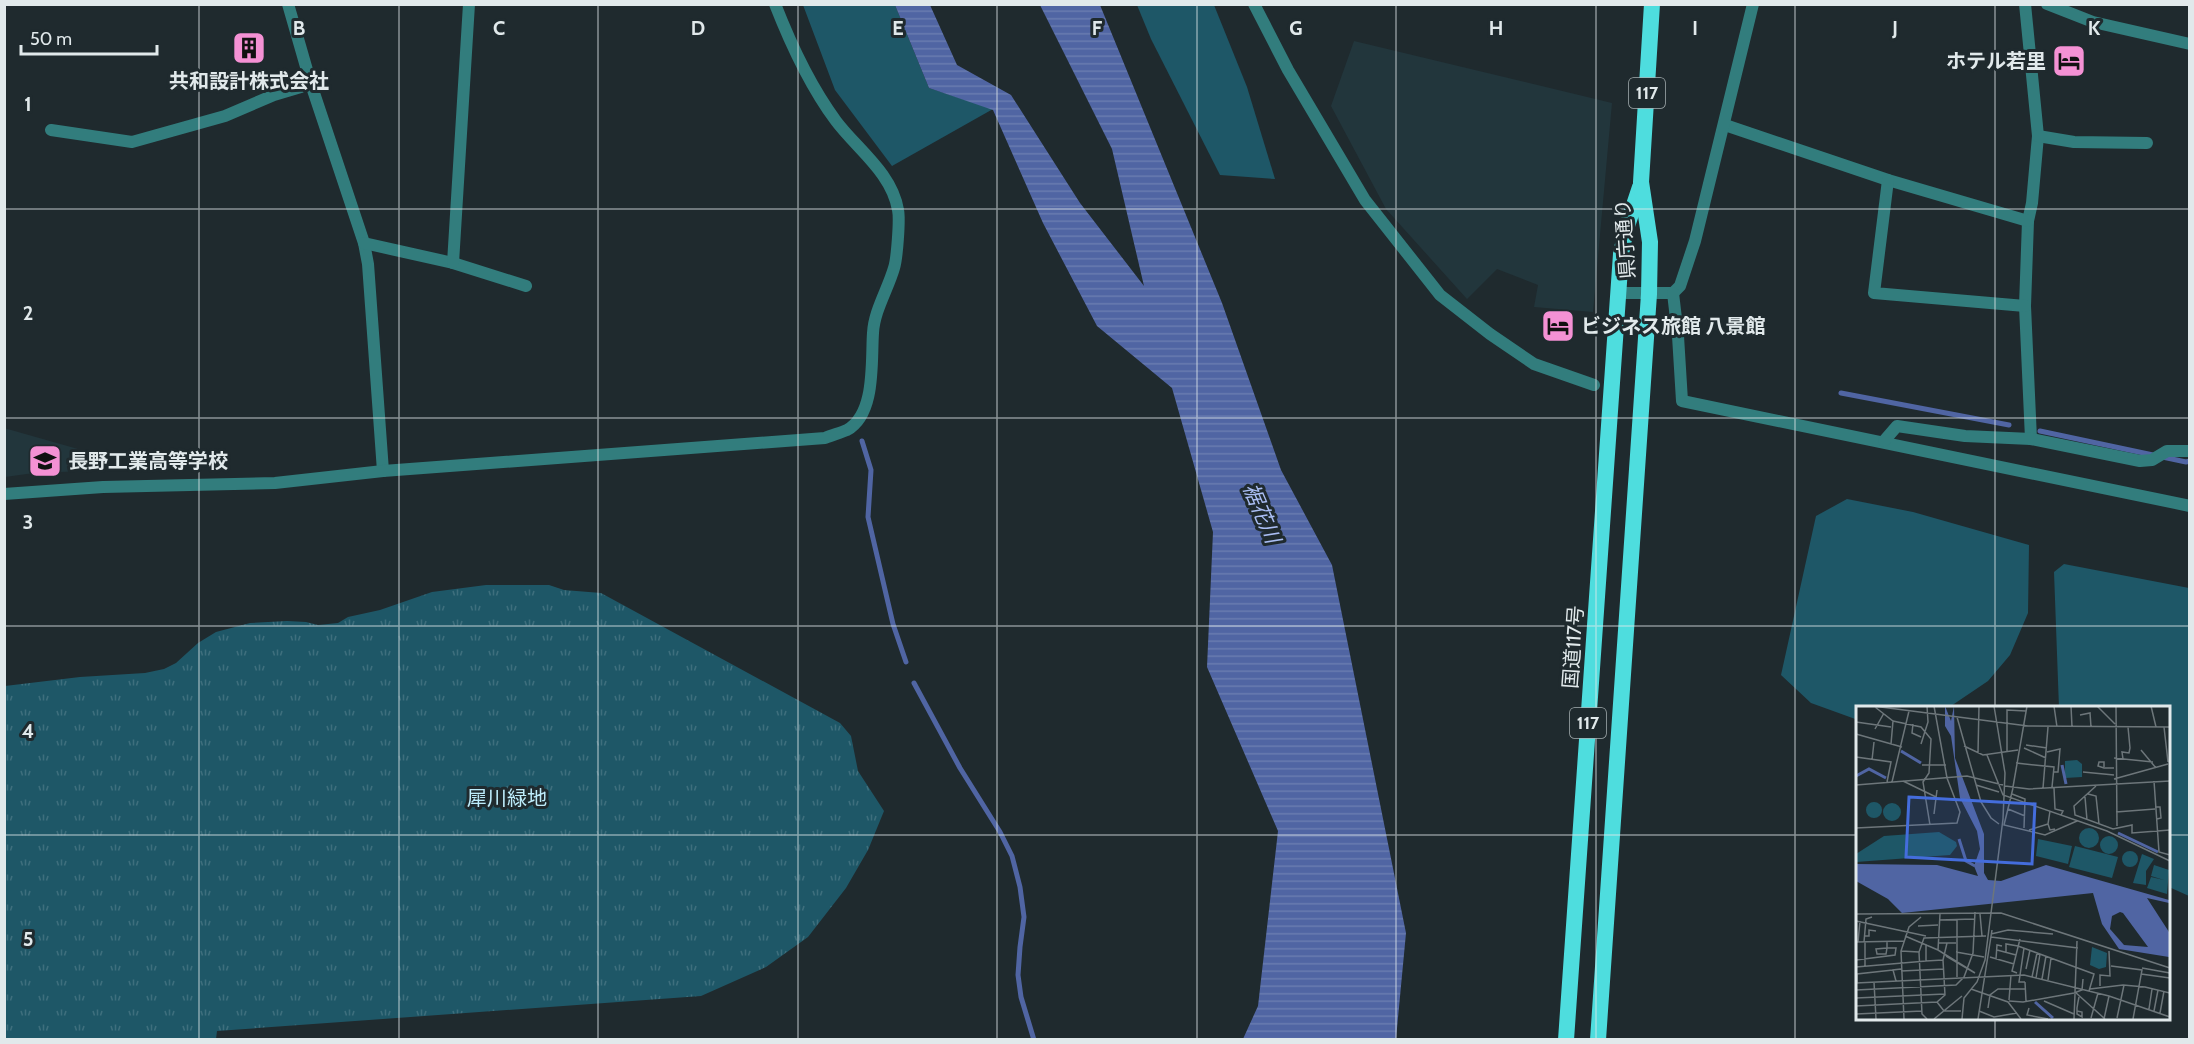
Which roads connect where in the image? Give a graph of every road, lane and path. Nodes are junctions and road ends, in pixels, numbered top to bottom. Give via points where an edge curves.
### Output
1 (288, 4) edge
2 (469, 4) edge
3 (775, 4) edge
4 (1254, 4) edge
5 (1652, 4) edge
6 (1753, 4) edge
7 (2025, 4) edge
8 (2048, 4) edge
9 (2190, 44) edge
10 (311, 84) junction
11 (1725, 124) junction
12 (51, 130) dead end
13 (2038, 136) junction
14 (2147, 143) dead end
15 (1888, 180) junction
16 (1641, 182) junction
17 (2028, 221) junction
18 (364, 243) junction
19 (453, 263) junction
20 (526, 286) dead end
21 (1620, 293) junction
22 (1673, 293) junction
23 (1649, 294) junction
24 (2025, 306) junction
25 (1594, 385) dead end
26 (2031, 439) junction
27 (1884, 441) junction
28 (2190, 451) edge
29 (383, 471) junction
30 (4, 494) edge
31 (2190, 506) edge
32 (1566, 1040) edge
33 (1598, 1040) edge

1 - 10 street
2 - 19 street
3 - 29 street via 814,87 837,121 878,168 892,189 898,210 895,266 873,329 871,386 865,410 849,429 825,438
4 - 25 street via 1365,200 1440,295 1534,364
5 - 16 highway, 県庁通り / 117
6 - 11 street
7 - 13 street
8 - 9 street via 2093,22
10 - 12 street via 225,116 132,142
10 - 18 street
11 - 15 street
11 - 22 street via 1690,258 1680,286
13 - 14 street via 2074,142
13 - 17 street
15 - 17 street
15 - 24 street via 1874,293
16 - 21 highway, 県庁通り / 117 via 1621,254
16 - 23 highway, 県庁通り / 117 via 1650,242
17 - 24 street
18 - 19 street
18 - 29 street
19 - 20 street
21 - 23 street
21 - 32 highway, 国道117号 / 117
22 - 23 street
22 - 27 street via 1682,401
23 - 33 highway, 117
24 - 26 street
26 - 27 street via 1965,436 1897,426
26 - 28 street via 2140,461 2152,460 2167,451
27 - 31 street
29 - 30 street via 275,483

